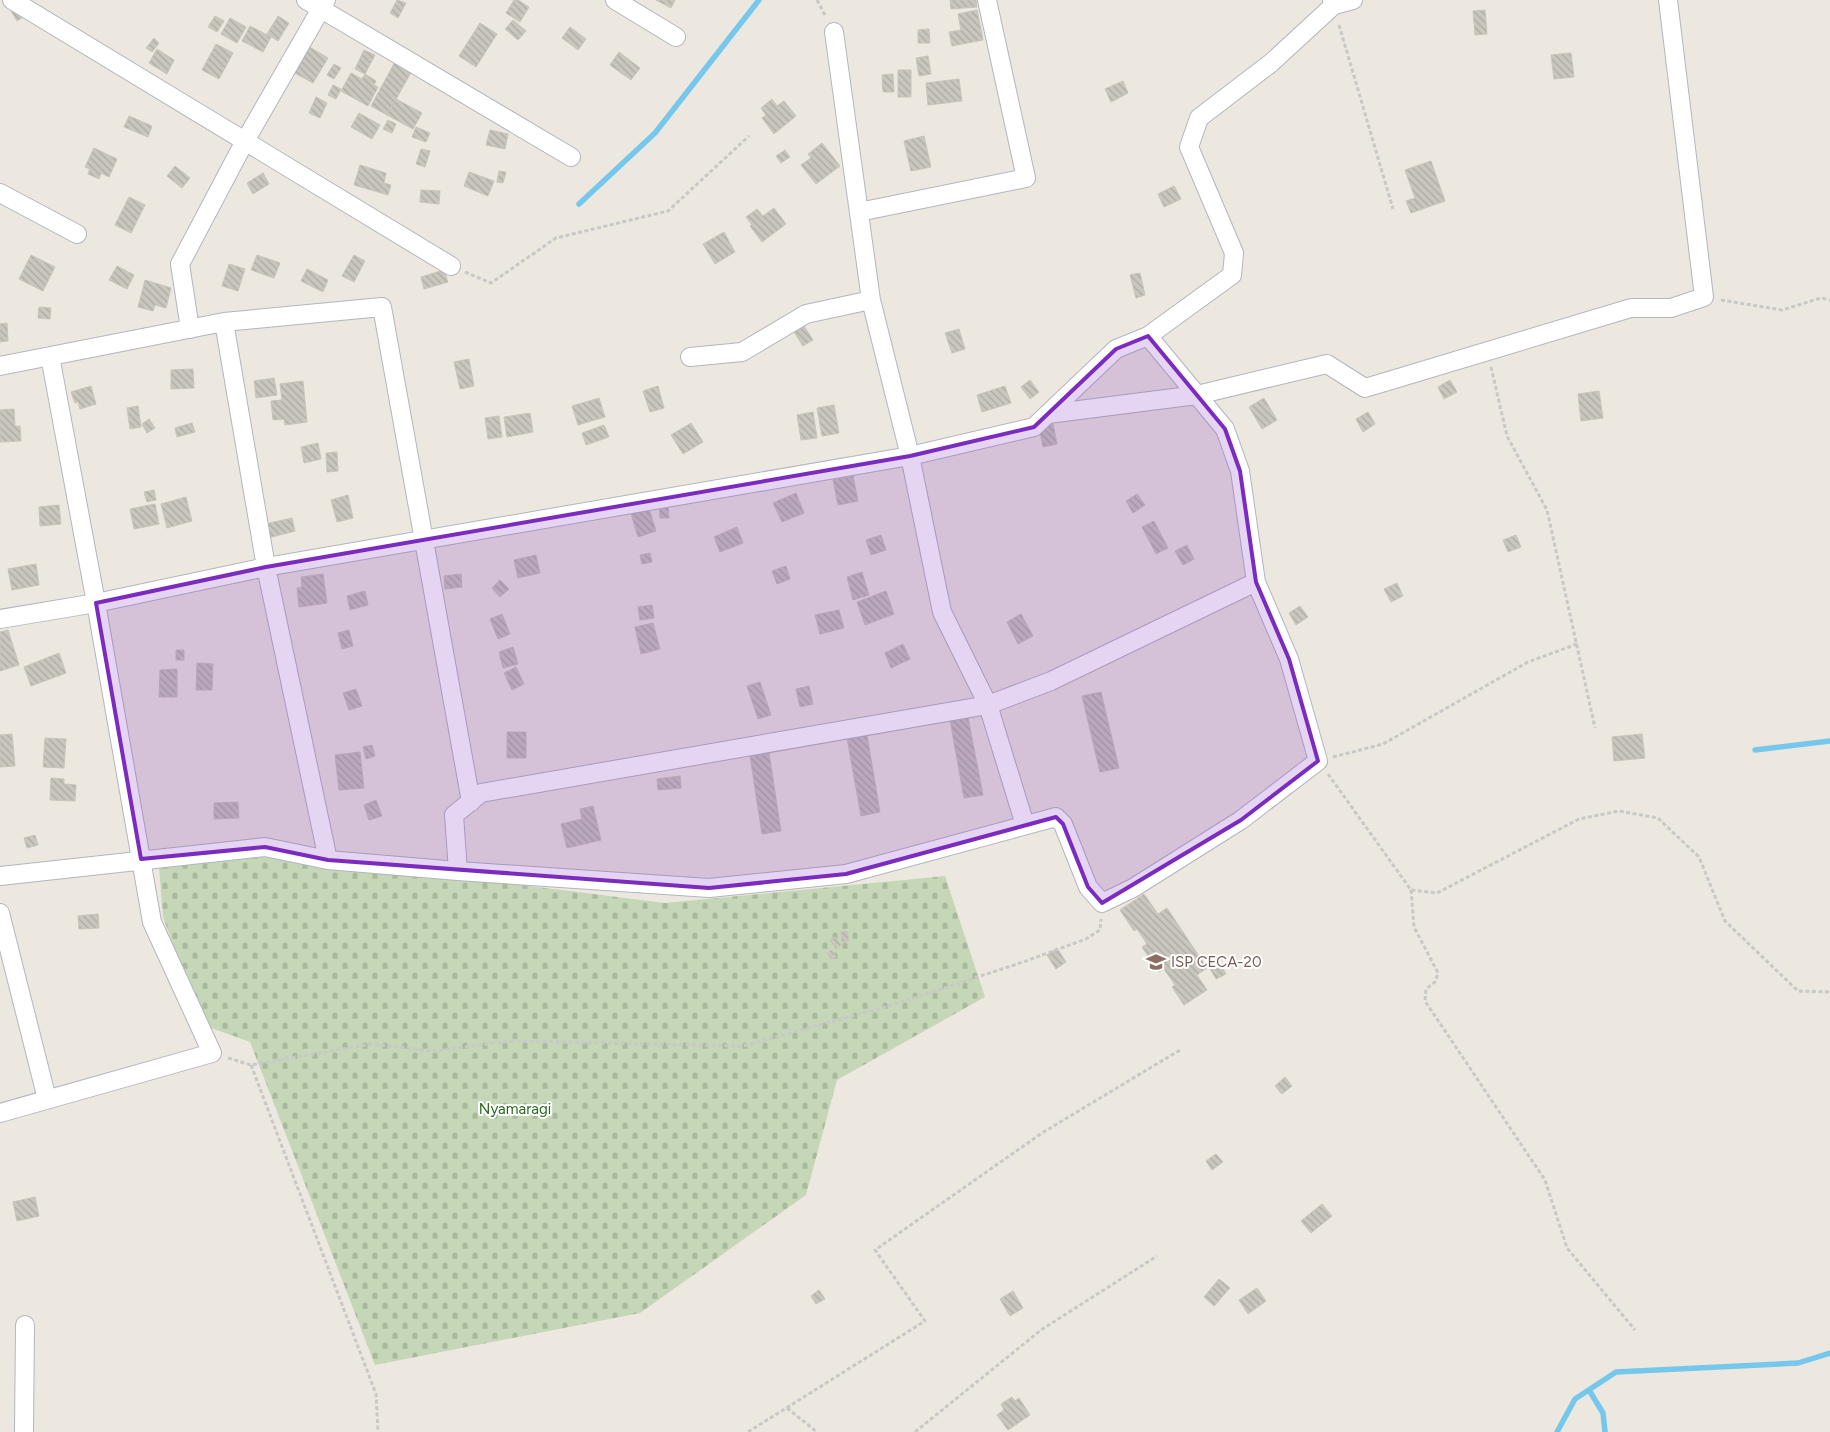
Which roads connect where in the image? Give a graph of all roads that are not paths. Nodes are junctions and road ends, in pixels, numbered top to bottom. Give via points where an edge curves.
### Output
1 (12, 0) edge
2 (615, 0) edge
3 (987, 0) edge
4 (1353, 0) edge
5 (1668, 0) edge
6 (317, 3) edge
7 (1333, 3) edge
8 (834, 32) dead end
9 (676, 37) dead end
10 (245, 141) junction
11 (570, 157) dead end
12 (0, 193) edge
13 (859, 212) junction
14 (77, 234) dead end
15 (451, 266) road end
16 (871, 300) junction
17 (224, 322) junction
18 (190, 329) junction
19 (1148, 336) junction
20 (50, 356) junction
21 (690, 356) dead end
22 (0, 366) edge
23 (1197, 395) junction
24 (1048, 414) junction
25 (910, 456) junction
26 (424, 540) junction
27 (266, 567) junction
28 (1256, 582) junction
29 (96, 603) junction
30 (0, 619) edge
31 (988, 705) junction
32 (471, 802) junction
33 (1025, 825) junction
34 (141, 859) junction
35 (328, 860) junction
36 (458, 871) junction
37 (0, 876) edge
38 (0, 913) edge
39 (47, 1099) junction
40 (0, 1113) edge
41 (24, 1325) dead end
42 (24, 1432) edge

1 - 10 street
2 - 9 street
3 - 13 street via 1026,178
4 - 7 street
5 - 23 street via 1704,297 1671,308 1631,308 1365,388 1327,364
6 - 10 street
6 - 11 street
7 - 19 street via 1271,63 1199,118 1189,147 1234,253 1232,275
8 - 13 street
10 - 15 street
10 - 18 street via 180,264
12 - 14 street
13 - 16 street
16 - 21 street via 806,314 742,352
16 - 25 street
17 - 18 street
17 - 26 street via 382,307
17 - 27 street
18 - 20 street
19 - 23 street
19 - 24 street via 1116,349
20 - 22 street
20 - 29 street
23 - 24 street
23 - 28 street via 1225,429 1240,471
24 - 25 street via 1034,427
25 - 26 street
25 - 31 street via 942,612
26 - 27 street
26 - 32 street
27 - 29 street
27 - 35 street
28 - 31 street via 1051,681
28 - 33 street via 1289,659 1318,761 1241,820 1102,904 1088,887 1063,824 1056,817
29 - 30 street
29 - 34 street
31 - 32 street via 481,793
31 - 33 street
32 - 36 street via 454,815
33 - 36 street via 846,874 709,888
34 - 35 street via 265,847
34 - 37 street
34 - 39 street via 152,922 212,1053
35 - 36 street
38 - 39 street
39 - 40 street
41 - 42 street

